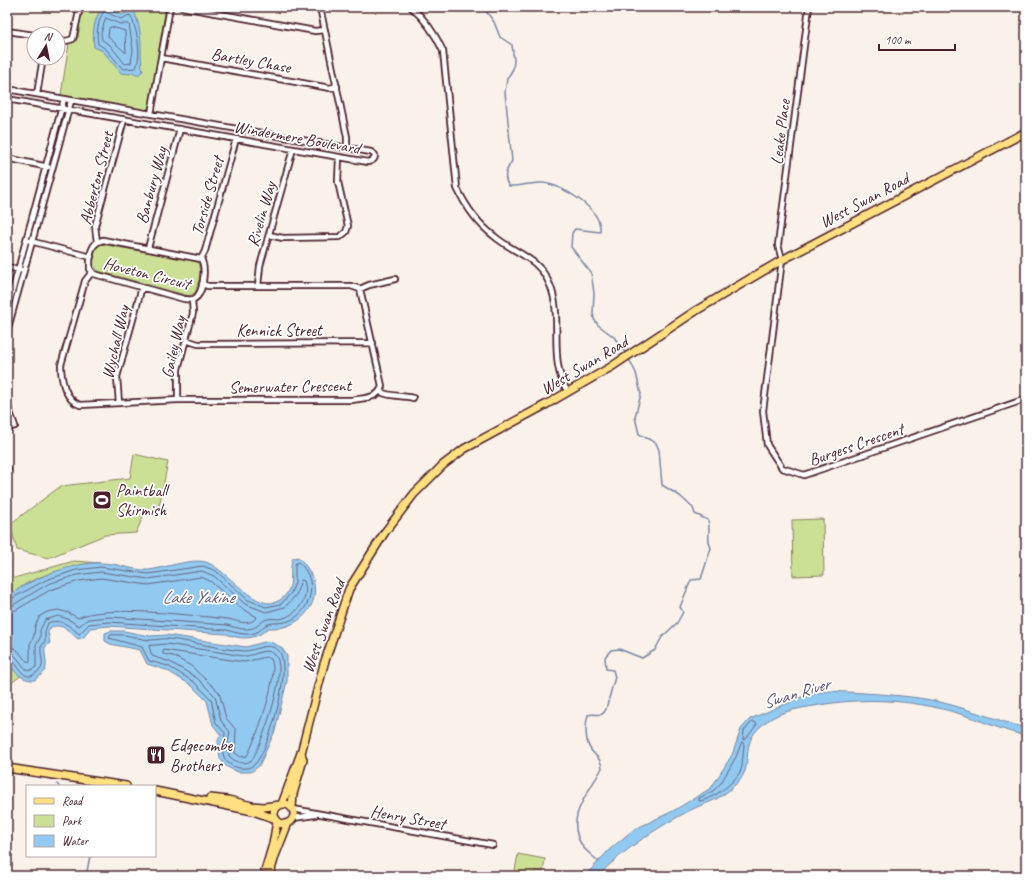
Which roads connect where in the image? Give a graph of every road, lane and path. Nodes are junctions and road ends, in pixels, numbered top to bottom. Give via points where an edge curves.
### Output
1 (80, 7) edge
2 (170, 7) edge
3 (182, 7) edge
4 (185, 7) edge
5 (320, 7) edge
6 (411, 7) edge
7 (809, 7) edge
8 (325, 30) junction
9 (7, 31) edge
10 (26, 35) edge
11 (66, 41) edge
12 (161, 58) junction
13 (42, 66) edge
14 (337, 86) junction
15 (7, 89) edge
16 (37, 94) junction
17 (7, 99) edge
18 (64, 99) junction
19 (71, 100) junction
20 (62, 109) junction
21 (68, 110) junction
22 (151, 114) junction
23 (124, 120) junction
24 (180, 130) junction
25 (1026, 132) edge
26 (236, 139) junction
27 (347, 148) junction
28 (293, 149) junction
29 (339, 157) junction
30 (7, 158) edge
31 (47, 166) junction
32 (52, 168) junction
33 (269, 235) junction
34 (26, 240) junction
35 (32, 241) junction
36 (97, 242) junction
37 (148, 248) junction
38 (90, 257) junction
39 (201, 259) junction
40 (782, 260) junction
41 (7, 268) edge
42 (18, 269) junction
43 (24, 270) junction
44 (92, 272) junction
45 (395, 279) dead end
46 (202, 284) junction
47 (258, 286) junction
48 (142, 288) junction
49 (360, 289) junction
50 (192, 300) junction
51 (7, 311) edge
52 (8, 325) edge
53 (7, 332) edge
54 (186, 340) junction
55 (373, 343) junction
56 (381, 392) junction
57 (568, 392) junction
58 (413, 398) dead end
59 (1026, 399) edge
60 (178, 400) junction
61 (119, 403) junction
62 (7, 404) edge
63 (9, 420) edge
64 (11, 427) edge
65 (300, 753) junction
66 (7, 768) edge
67 (119, 785) edge
68 (156, 791) edge
69 (192, 797) junction
70 (281, 804) junction
71 (293, 808) junction
72 (318, 814) junction
73 (276, 820) junction
74 (291, 821) junction
75 (492, 845) dead end
76 (266, 876) edge

1 - 11 street via 73,38
2 - 12 street
3 - 4 street
4 - 8 street via 315,31
5 - 8 street
6 - 57 street via 426,20 443,51 457,188 466,207 482,225 495,237 534,261 550,284 556,306 559,365
7 - 40 street, Leake Place via 778,245
8 - 14 street
9 - 10 street
12 - 14 street, Bartley Chase via 330,88
12 - 22 street
13 - 16 street
14 - 27 street
15 - 16 street, Windermere Boulevard
16 - 18 street, Windermere Boulevard
17 - 20 street, Windermere Boulevard
18 - 19 street, Windermere Boulevard
18 - 20 street
19 - 21 street
19 - 22 street, Windermere Boulevard
20 - 21 street, Windermere Boulevard
20 - 31 street
21 - 23 street, Windermere Boulevard
21 - 32 street
22 - 27 street, Windermere Boulevard
23 - 24 street, Windermere Boulevard
23 - 36 street, Abberton Street via 95,226
24 - 26 street, Windermere Boulevard
24 - 37 street, Banbury Way
25 - 40 main road, West Swan Road
26 - 28 street, Windermere Boulevard
26 - 39 street, Torside Street
27 - 29 street, Windermere Boulevard via 372,152 375,158 368,162
28 - 29 street, Windermere Boulevard
28 - 33 street, Rivelin Way
29 - 33 street via 338,182 348,226 346,232 340,237 283,238
30 - 31 street
31 - 32 street
31 - 34 street
32 - 35 street
33 - 47 street, Rivelin Way via 260,266
34 - 35 street
34 - 42 street
35 - 38 street
35 - 43 street
36 - 37 street, Hoveton Circuit via 103,240
36 - 38 street, Hoveton Circuit via 92,247
37 - 39 street, Hoveton Circuit
38 - 44 street, Hoveton Circuit
39 - 46 street, Hoveton Circuit via 204,263
40 - 57 main road, West Swan Road via 697,310 648,344
40 - 59 street, Burgess Crescent via 763,411 767,446 782,468 804,475
41 - 42 street
42 - 43 street
42 - 51 street
43 - 52 street
44 - 48 street, Hoveton Circuit
44 - 61 street, Semerwater Crescent via 85,281 61,365 61,374 72,402 80,405
45 - 49 street via 369,284
46 - 47 street
46 - 50 street, Hoveton Circuit via 198,295
47 - 49 street via 351,286
48 - 50 street, Hoveton Circuit
48 - 61 street, Wychall Way via 117,377
49 - 55 street
50 - 54 street, Gailey Way via 193,313
52 - 53 street
54 - 55 street, Kennick Street via 198,344
54 - 60 street, Gailey Way via 178,369
55 - 56 street
56 - 58 street via 386,395
56 - 60 street, Semerwater Crescent via 377,396 352,400
57 - 65 main road, West Swan Road via 464,449 443,465 414,494 385,532 350,589 341,611
60 - 61 street, Semerwater Crescent
62 - 63 street
63 - 64 street
65 - 70 main road, West Swan Road
65 - 71 main road, West Swan Road via 303,760 293,794
66 - 67 main road
68 - 69 main road
69 - 70 main road via 264,807
69 - 73 main road via 253,810
70 - 71 main road
70 - 73 main road via 275,810
71 - 72 street, Henry Street
71 - 74 main road
72 - 74 street, Henry Street
72 - 75 street, Henry Street
73 - 74 main road via 282,824
73 - 76 main road via 274,844 265,871
74 - 76 main road via 270,873

